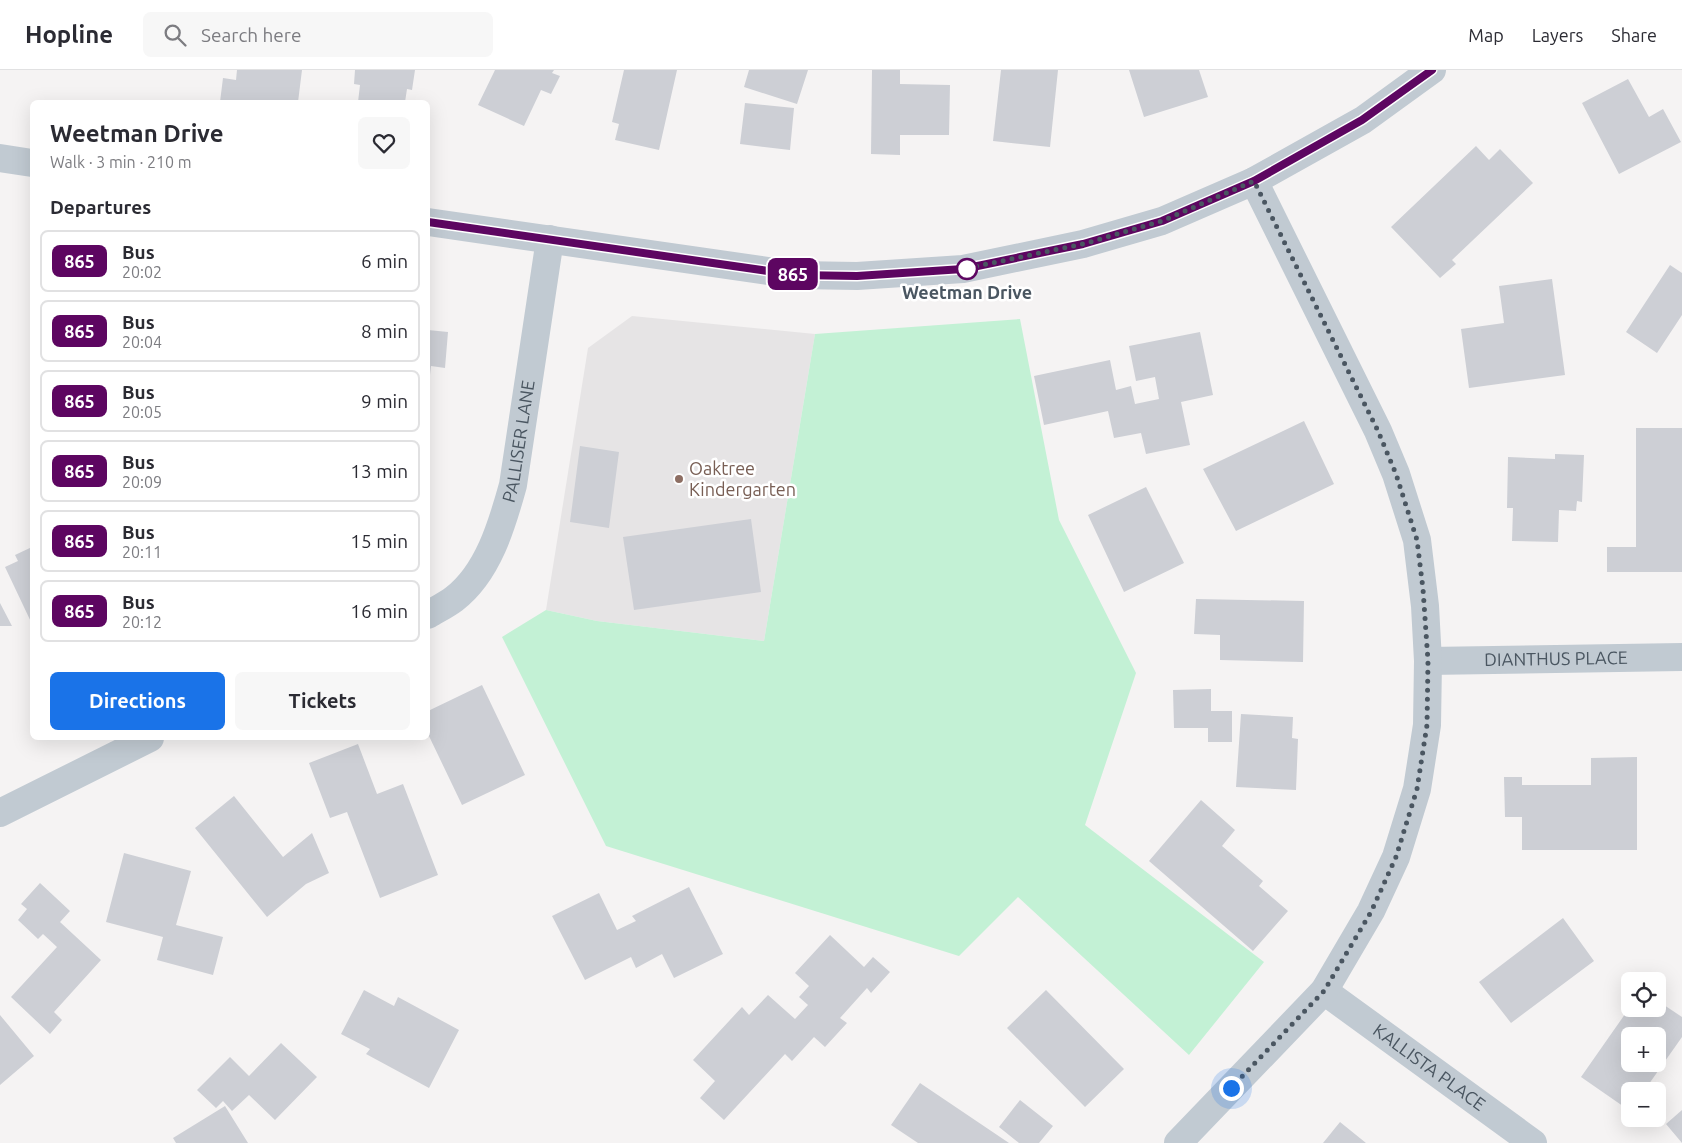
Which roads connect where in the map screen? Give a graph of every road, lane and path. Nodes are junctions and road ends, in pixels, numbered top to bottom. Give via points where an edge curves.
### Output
1 (1432, 70) edge
2 (0, 158) edge
3 (30, 163) edge
4 (1254, 181) junction
5 (430, 222) edge
6 (550, 239) junction
7 (430, 613) edge
8 (1682, 657) edge
9 (1428, 661) junction
10 (146, 740) edge
11 (0, 813) edge
12 (1324, 991) junction
13 (1178, 1143) edge
14 (1534, 1143) edge

1 - 4 street via 1362,120
2 - 3 street
4 - 6 street via 1162,221 1083,244 963,269 857,276 796,275
4 - 9 street via 1378,431 1396,474 1417,540
5 - 6 street
6 - 7 street, PALLISER LANE via 513,485 505,515 478,576 454,599
8 - 9 street, DIANTHUS PLACE
9 - 12 street via 1427,725 1417,789 1401,840 1371,912
10 - 11 street
12 - 13 street
12 - 14 street, KALLISTA PLACE

